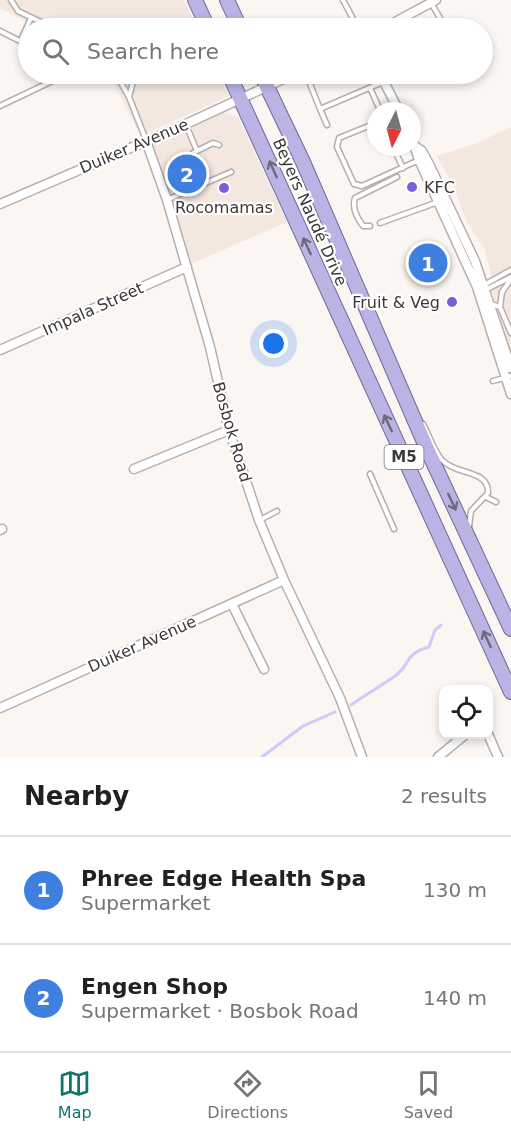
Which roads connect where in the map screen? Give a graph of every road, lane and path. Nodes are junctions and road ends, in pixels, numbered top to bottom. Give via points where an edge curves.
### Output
1 (11, 0) edge
2 (195, 0) edge
3 (227, 0) edge
4 (343, 0) edge
5 (434, 1) edge
6 (31, 18) edge
7 (203, 18) edge
8 (235, 18) edge
9 (353, 18) edge
10 (403, 18) edge
11 (441, 18) edge
12 (0, 31) edge
13 (18, 38) edge
14 (46, 84) edge
15 (122, 84) edge
16 (132, 84) edge
17 (234, 84) edge
18 (259, 84) edge
19 (266, 84) edge
20 (309, 84) dead end
21 (374, 84) edge
22 (386, 84) edge
23 (370, 88) junction
24 (129, 97) junction
25 (241, 99) junction
26 (376, 102) edge
27 (394, 102) edge
28 (0, 106) edge
29 (320, 109) junction
30 (186, 124) junction
31 (327, 125) dead end
32 (367, 127) edge
33 (146, 141) junction
34 (219, 145) dead end
35 (421, 150) edge
36 (197, 151) junction
37 (397, 156) edge
38 (418, 156) edge
39 (419, 160) junction
40 (403, 168) junction
41 (231, 172) dead end
42 (397, 177) dead end
43 (202, 185) junction
44 (167, 200) junction
45 (442, 201) junction
46 (0, 204) edge
47 (380, 223) dead end
48 (370, 226) dead end
49 (187, 267) junction
50 (511, 270) edge
51 (511, 278) edge
52 (482, 289) junction
53 (495, 306) junction
54 (511, 333) edge
55 (0, 350) edge
56 (511, 368) edge
57 (508, 377) edge
58 (492, 381) dead end
59 (511, 394) edge
60 (411, 410) junction
61 (229, 430) junction
62 (134, 469) dead end
63 (370, 474) dead end
64 (486, 497) junction
65 (496, 502) dead end
66 (277, 511) dead end
67 (259, 520) junction
68 (394, 529) dead end
69 (474, 549) junction
70 (284, 580) junction
71 (232, 603) junction
72 (511, 629) edge
73 (264, 669) dead end
74 (511, 692) edge
75 (0, 708) edge
76 (461, 739) edge
77 (490, 739) edge
78 (362, 757) edge
79 (438, 757) edge
80 (498, 757) edge

1 - 6 lane via 18,11
2 - 7 main road
3 - 8 main road
4 - 9 lane
5 - 10 street
5 - 11 lane
12 - 13 lane
14 - 28 lane
15 - 24 lane, Bosbok Road
16 - 24 lane
17 - 25 main road, Beyers Naudé Drive / M5
18 - 25 street, Duiker Avenue
19 - 60 main road, Beyers Naudé Drive / M5
20 - 29 lane
21 - 23 lane
22 - 27 street
23 - 26 lane
23 - 29 lane
24 - 33 lane, Bosbok Road
25 - 30 street, Duiker Avenue
74 -> 25 main road, Beyers Naudé Drive / M5
29 - 31 lane
30 - 33 street, Duiker Avenue
30 - 36 lane
32 - 40 lane via 337,142 354,184 362,186
33 - 44 street, Bosbok Road
33 - 46 street, Duiker Avenue
34 - 36 lane via 213,143
35 - 45 street
36 - 43 lane via 192,153 192,159
37 - 40 lane
38 - 39 street
39 - 40 lane
39 - 45 street
41 - 43 lane
42 - 48 lane via 354,200 361,224
43 - 44 lane
44 - 49 street, Bosbok Road
45 - 47 lane
45 - 52 street via 475,261
49 - 55 street, Impala Street
49 - 61 street, Bosbok Road
50 - 52 lane
51 - 52 lane
51 - 53 lane
52 - 53 street
52 - 57 street
53 - 54 lane
53 - 56 street
57 - 58 lane
57 - 59 street
60 - 64 lane via 443,461 485,479 489,491
60 -> 69 main road, Beyers Naudé Drive / M5
61 - 62 street
61 - 67 street, Bosbok Road
63 - 68 lane
64 - 65 lane
64 - 69 lane via 469,515
66 - 67 lane
67 - 70 street, Bosbok Road
69 - 72 main road, Beyers Naudé Drive / M5
70 - 71 street, Duiker Avenue
70 - 78 street, Bosbok Road via 340,698
71 - 73 street
71 - 75 street, Duiker Avenue
76 - 79 street
77 - 80 street

